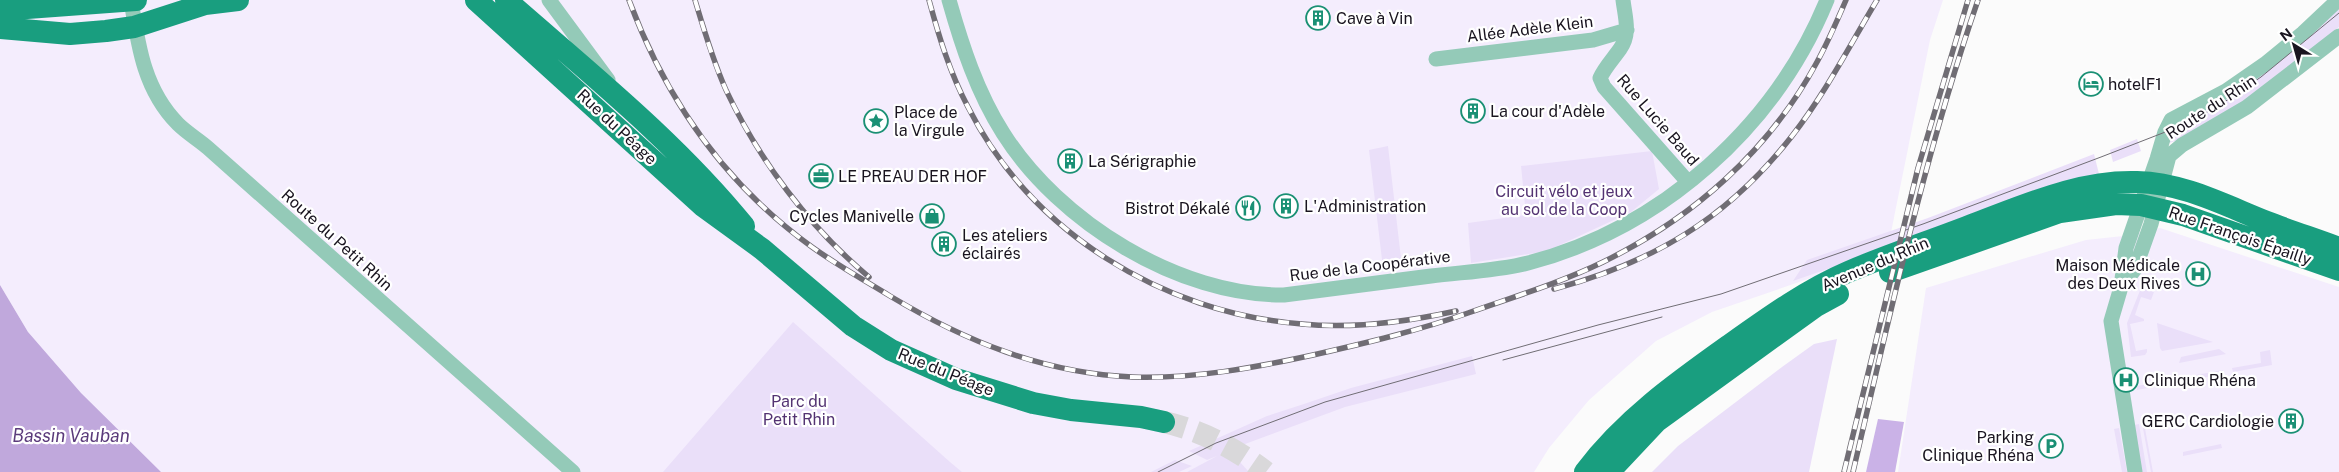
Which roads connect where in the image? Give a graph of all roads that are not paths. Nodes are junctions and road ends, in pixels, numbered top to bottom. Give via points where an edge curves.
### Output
1 (133, 0) edge
2 (238, 0) edge
3 (476, 0) edge
4 (506, 0) edge
5 (549, 0) edge
6 (949, 0) edge
7 (1623, 0) edge
8 (1827, 0) edge
9 (2338, 0) edge
10 (0, 10) edge
11 (134, 27) junction
12 (0, 28) edge
13 (1627, 30) junction
14 (2339, 36) edge
15 (1436, 59) dead end
16 (624, 104) junction
17 (1688, 182) junction
18 (2155, 183) junction
19 (2148, 206) junction
20 (762, 248) junction
21 (2339, 248) edge
22 (2339, 270) edge
23 (1164, 422) tunnel mouth
24 (572, 472) edge
25 (1584, 472) edge
26 (1609, 472) edge
27 (2135, 472) edge

1 - 10 main road
1 - 11 street, Route du Petit Rhin
2 - 11 main road via 187,8
3 - 20 main road, Rue du Péage via 703,206
4 - 16 main road, Rue du Péage
5 - 16 street, Rue du Péage
6 - 17 street, Rue de la Coopérative via 964,50 991,113 1031,170 1102,234 1150,261 1200,282 1263,295 1284,295 1527,263 1580,245 1633,220
7 - 13 street, Rue Lucie Baud
8 - 17 street, Rue de la Coopérative via 1792,69 1752,124 1719,158
9 - 18 street, Route du Rhin via 2265,64 2226,91 2171,120 2162,141
11 - 12 main road via 70,34
11 - 24 street, Route du Petit Rhin via 147,77 178,125 208,148
13 - 15 street, Allée Adèle Klein via 1593,40
13 - 17 street, Rue Lucie Baud via 1621,49 1600,78 1604,87
14 - 18 street, Route du Rhin via 2247,107 2175,150
16 - 20 main road, Rue du Péage via 716,192
18 - 19 street, Route du Rhin
18 - 21 main road, Rue François Épailly via 2191,190
18 - 25 main road, Avenue du Rhin via 2104,184 2065,192 1847,272 1786,306 1688,375 1631,420
19 - 22 main road, Rue François Épailly via 2183,215
19 - 26 main road, Avenue du Rhin via 2105,205 2060,212 1842,291 1816,306 1657,421
19 - 27 street, Route du Rhin via 2126,248 2121,287 2111,321
20 - 23 main road, Rue du Péage via 853,326 924,366 991,392 1033,402

